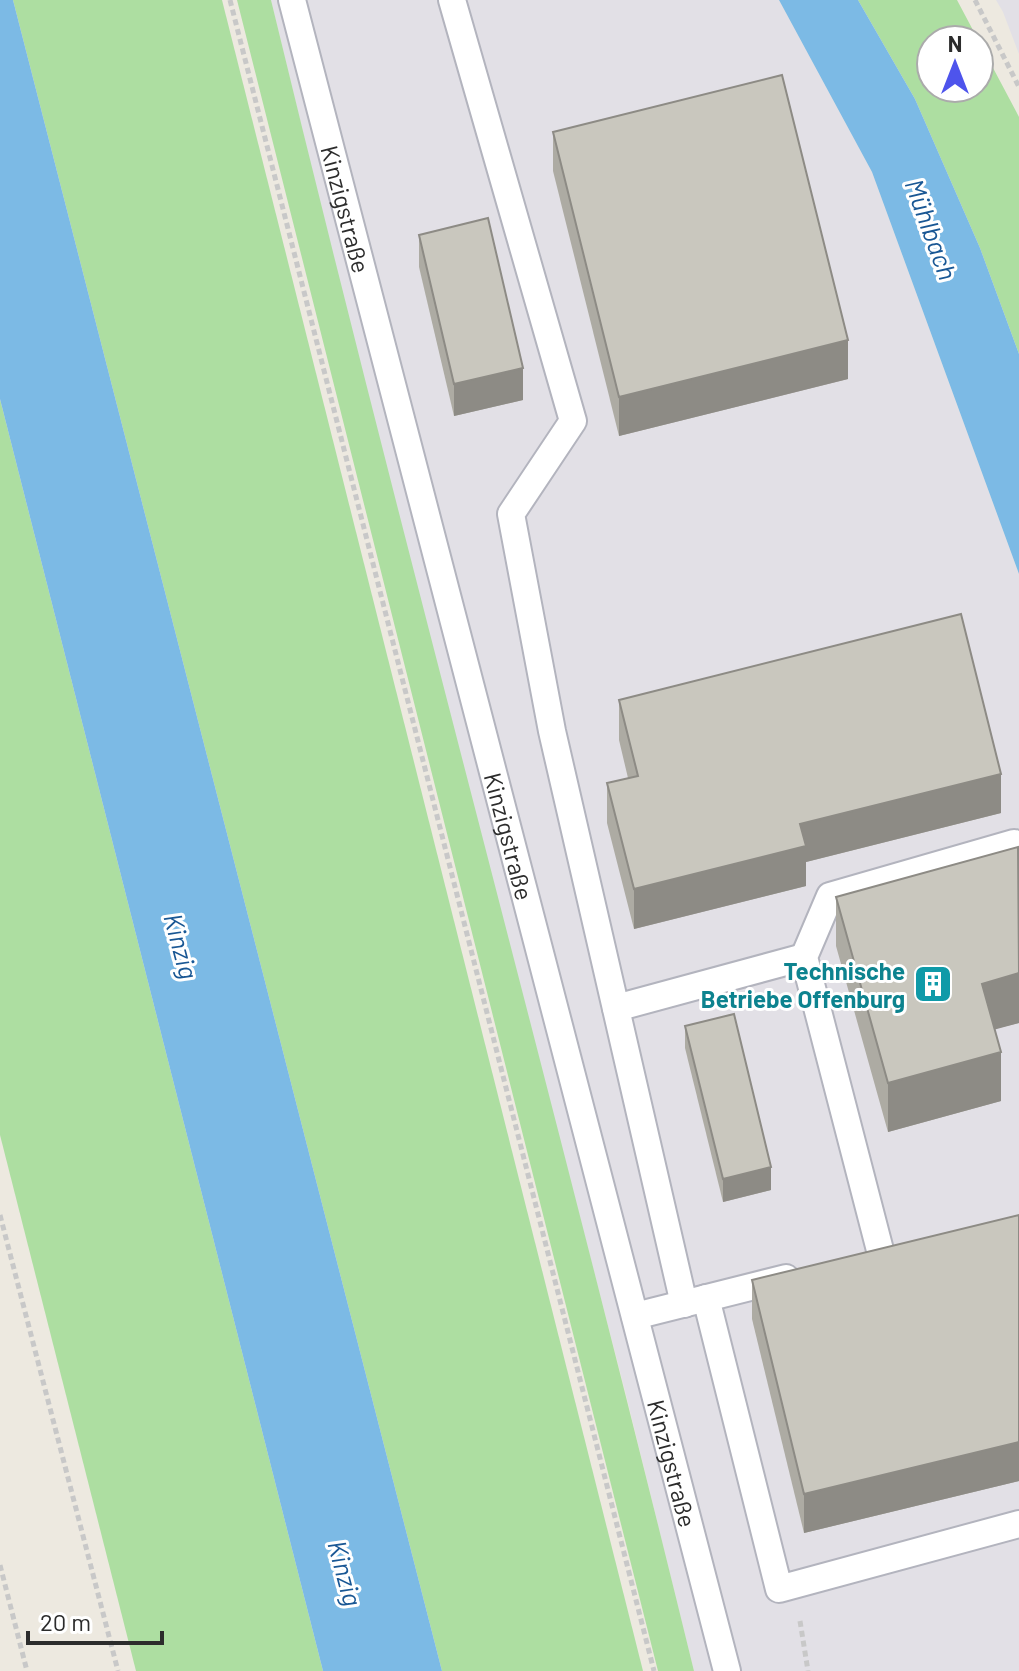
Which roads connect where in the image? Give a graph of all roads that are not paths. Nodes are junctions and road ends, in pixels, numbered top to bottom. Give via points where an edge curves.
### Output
1 (292, 0) edge
2 (452, 0) edge
3 (1014, 843) dead end
4 (804, 957) junction
5 (616, 1008) junction
6 (911, 1247) edge
7 (881, 1254) junction
8 (852, 1262) edge
9 (808, 1273) edge
10 (695, 1301) junction
11 (635, 1316) junction
12 (1019, 1524) edge
13 (727, 1671) edge

1 - 11 lane, Kinzigstraße
2 - 5 lane via 573,421 511,514 552,731
3 - 4 lane via 830,896
4 - 5 lane
4 - 7 lane
5 - 10 lane
6 - 7 lane
7 - 8 lane
9 - 10 lane
10 - 11 lane
10 - 12 lane via 779,1589
11 - 13 lane, Kinzigstraße

